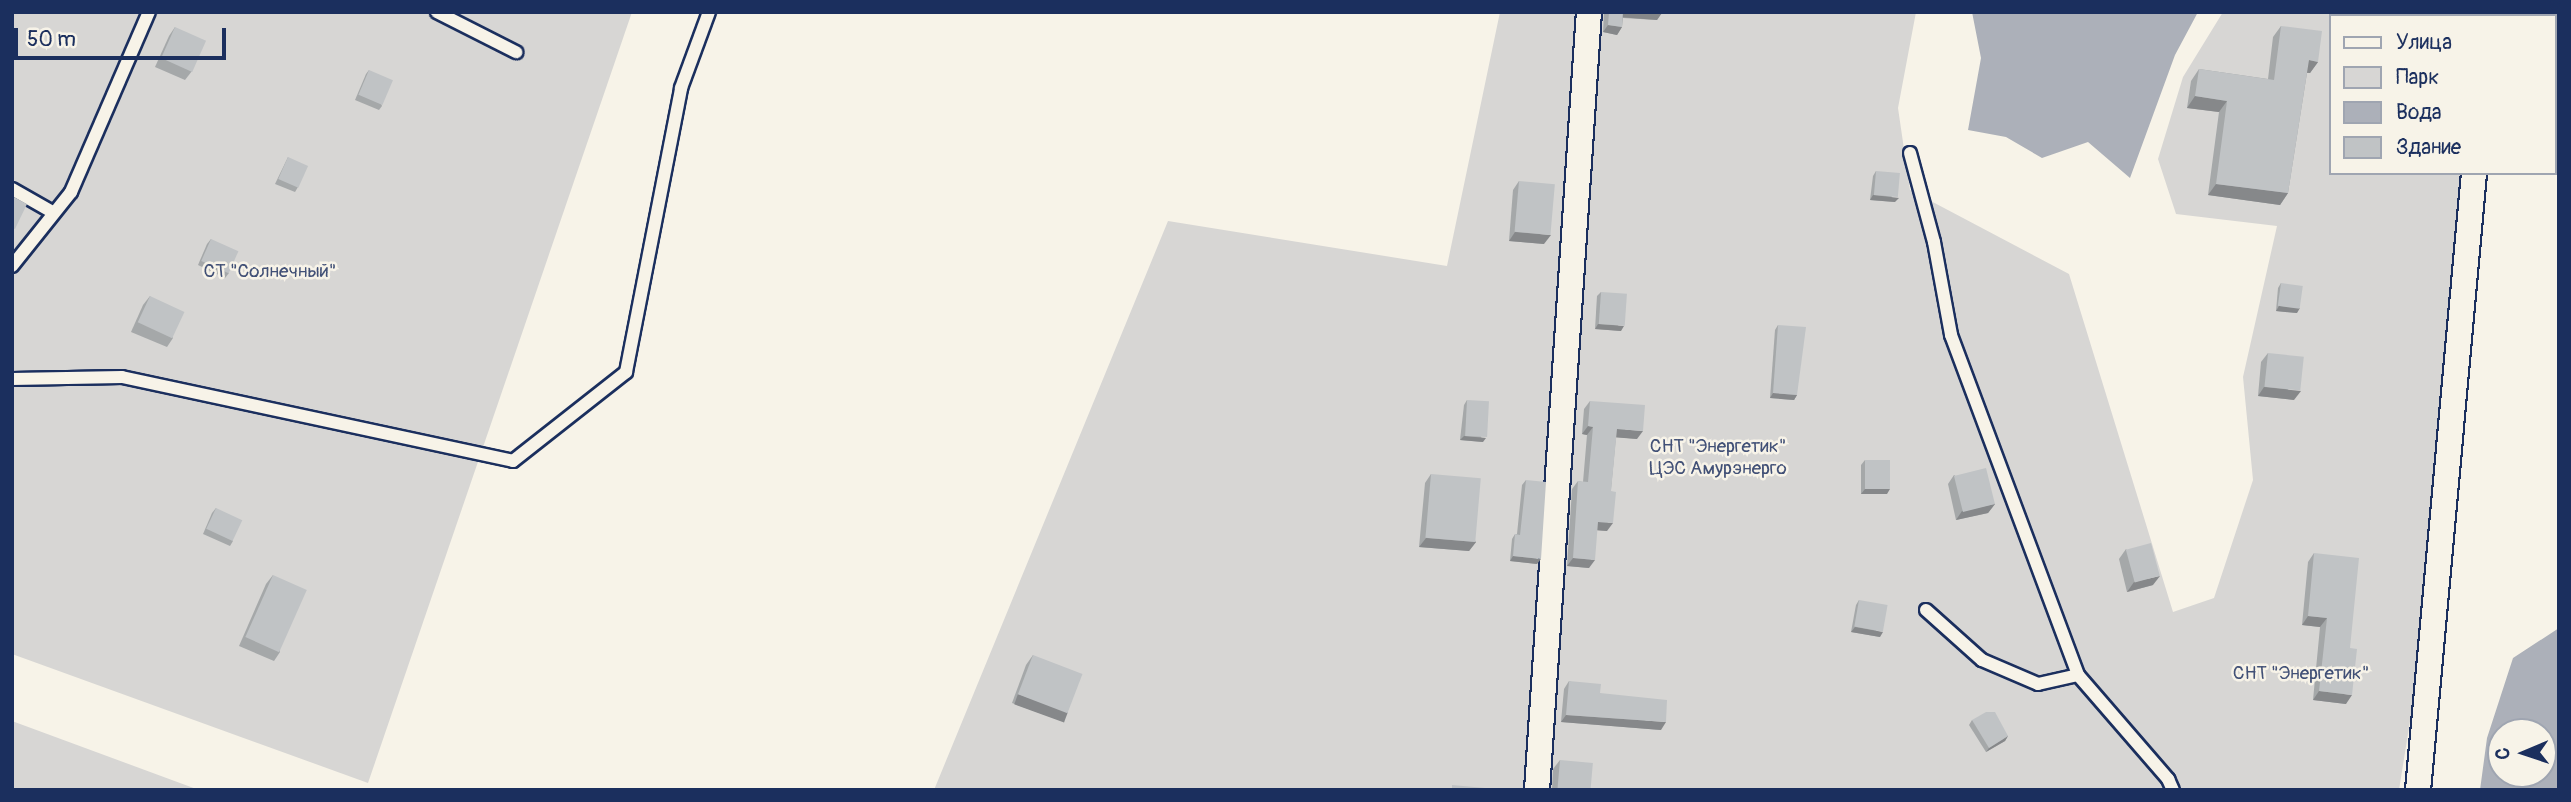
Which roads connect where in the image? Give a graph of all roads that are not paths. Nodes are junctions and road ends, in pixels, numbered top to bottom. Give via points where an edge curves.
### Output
1 (149, 12) edge
2 (437, 12) edge
3 (709, 12) edge
4 (1589, 12) edge
5 (516, 52) dead end
6 (1910, 153) dead end
7 (2473, 175) edge
8 (12, 189) edge
9 (54, 213) junction
10 (12, 266) edge
11 (12, 379) edge
12 (1926, 610) dead end
13 (2078, 675) junction
14 (1537, 790) edge
15 (2173, 790) edge
16 (2418, 790) edge

1 - 9 lane via 71,192
2 - 5 lane
3 - 11 lane via 681,88 626,372 513,461 122,377
4 - 14 street
6 - 13 lane via 1934,242 1951,335
7 - 16 street
8 - 9 lane
9 - 10 lane
12 - 13 lane via 1982,660 2038,684
13 - 15 lane

